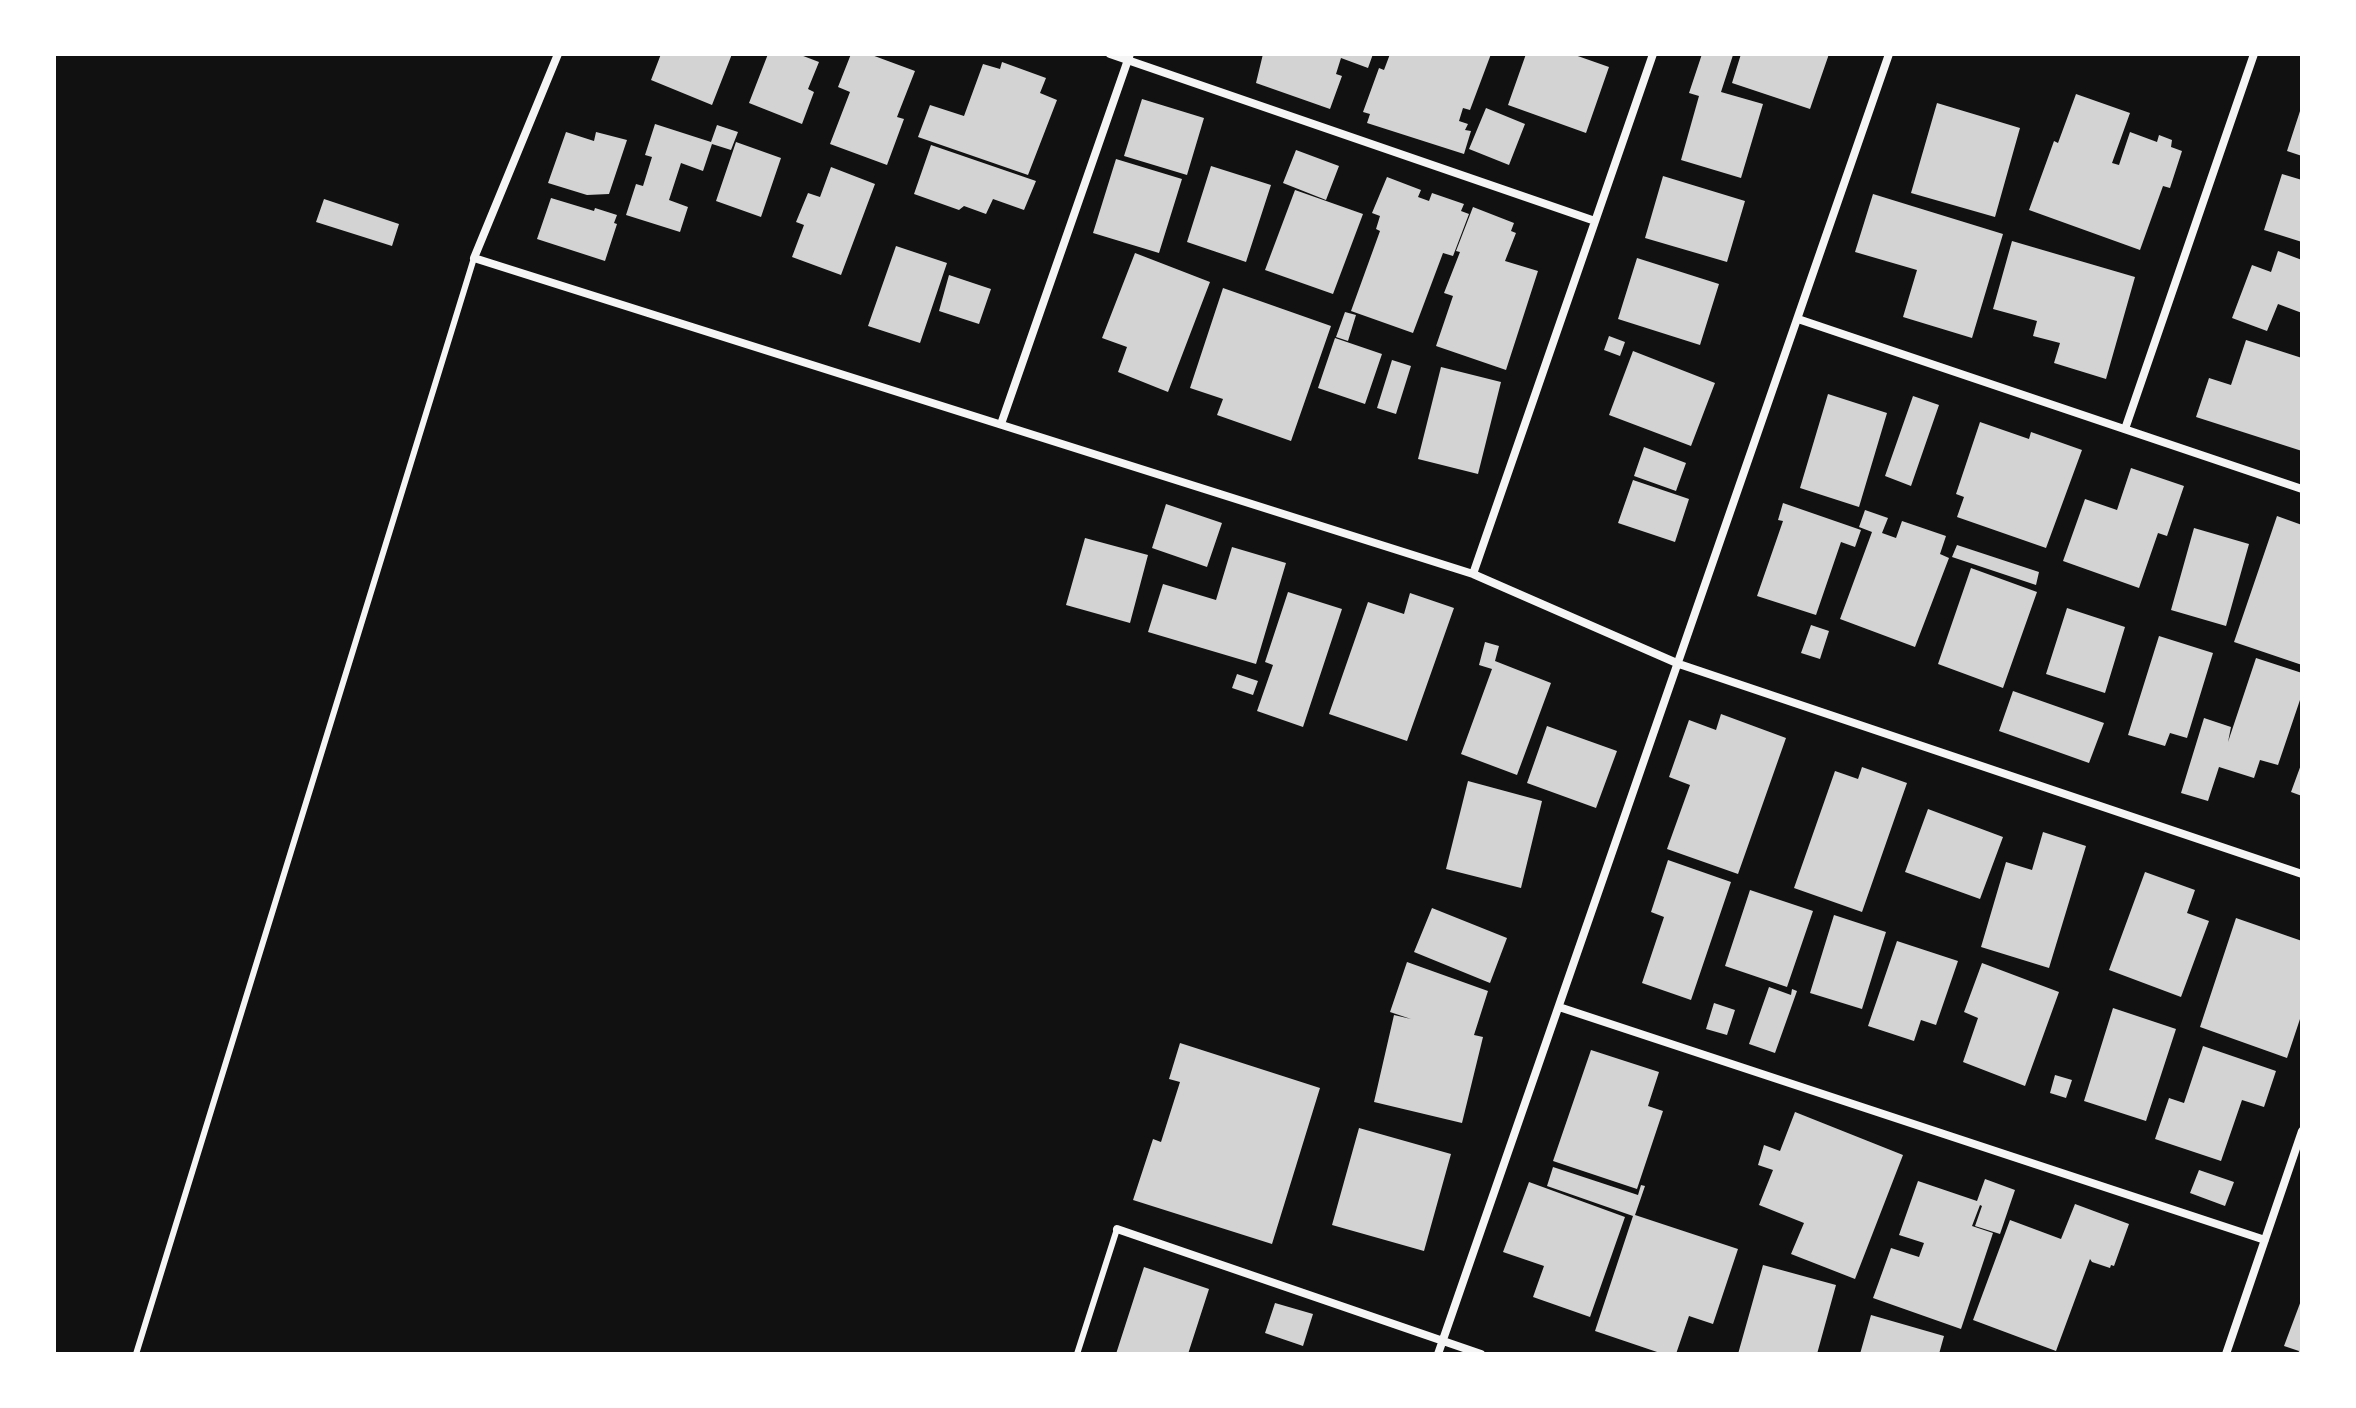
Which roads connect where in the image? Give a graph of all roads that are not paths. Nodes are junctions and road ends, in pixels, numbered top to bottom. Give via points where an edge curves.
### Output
1 (558, 54) edge
2 (1110, 54) edge
3 (1653, 54) edge
4 (1889, 54) edge
5 (2254, 54) edge
6 (1130, 57) edge
7 (1595, 221) junction
8 (474, 258) junction
9 (1798, 319) junction
10 (1001, 424) junction
11 (2125, 429) junction
12 (2302, 489) edge
13 (1473, 574) junction
14 (1679, 664) junction
15 (2302, 874) edge
16 (1559, 1007) junction
17 (2302, 1131) edge
18 (1117, 1229) joint
19 (2265, 1240) junction
20 (1443, 1342) junction
21 (136, 1354) edge
22 (1077, 1354) edge
23 (1438, 1354) edge
24 (1481, 1354) edge
25 (2226, 1354) edge

1 - 8 street
2 - 6 street
3 - 7 street
4 - 9 street
5 - 11 street
6 - 7 street
6 - 10 street
7 - 13 street
8 - 10 street
8 - 21 lane
9 - 11 street
9 - 14 street
10 - 13 street
11 - 12 street
13 - 14 street
14 - 15 street
14 - 16 street
16 - 19 street
16 - 20 street
17 - 19 street
18 - 20 street
18 - 22 lane
19 - 25 street
20 - 23 street
20 - 24 street

